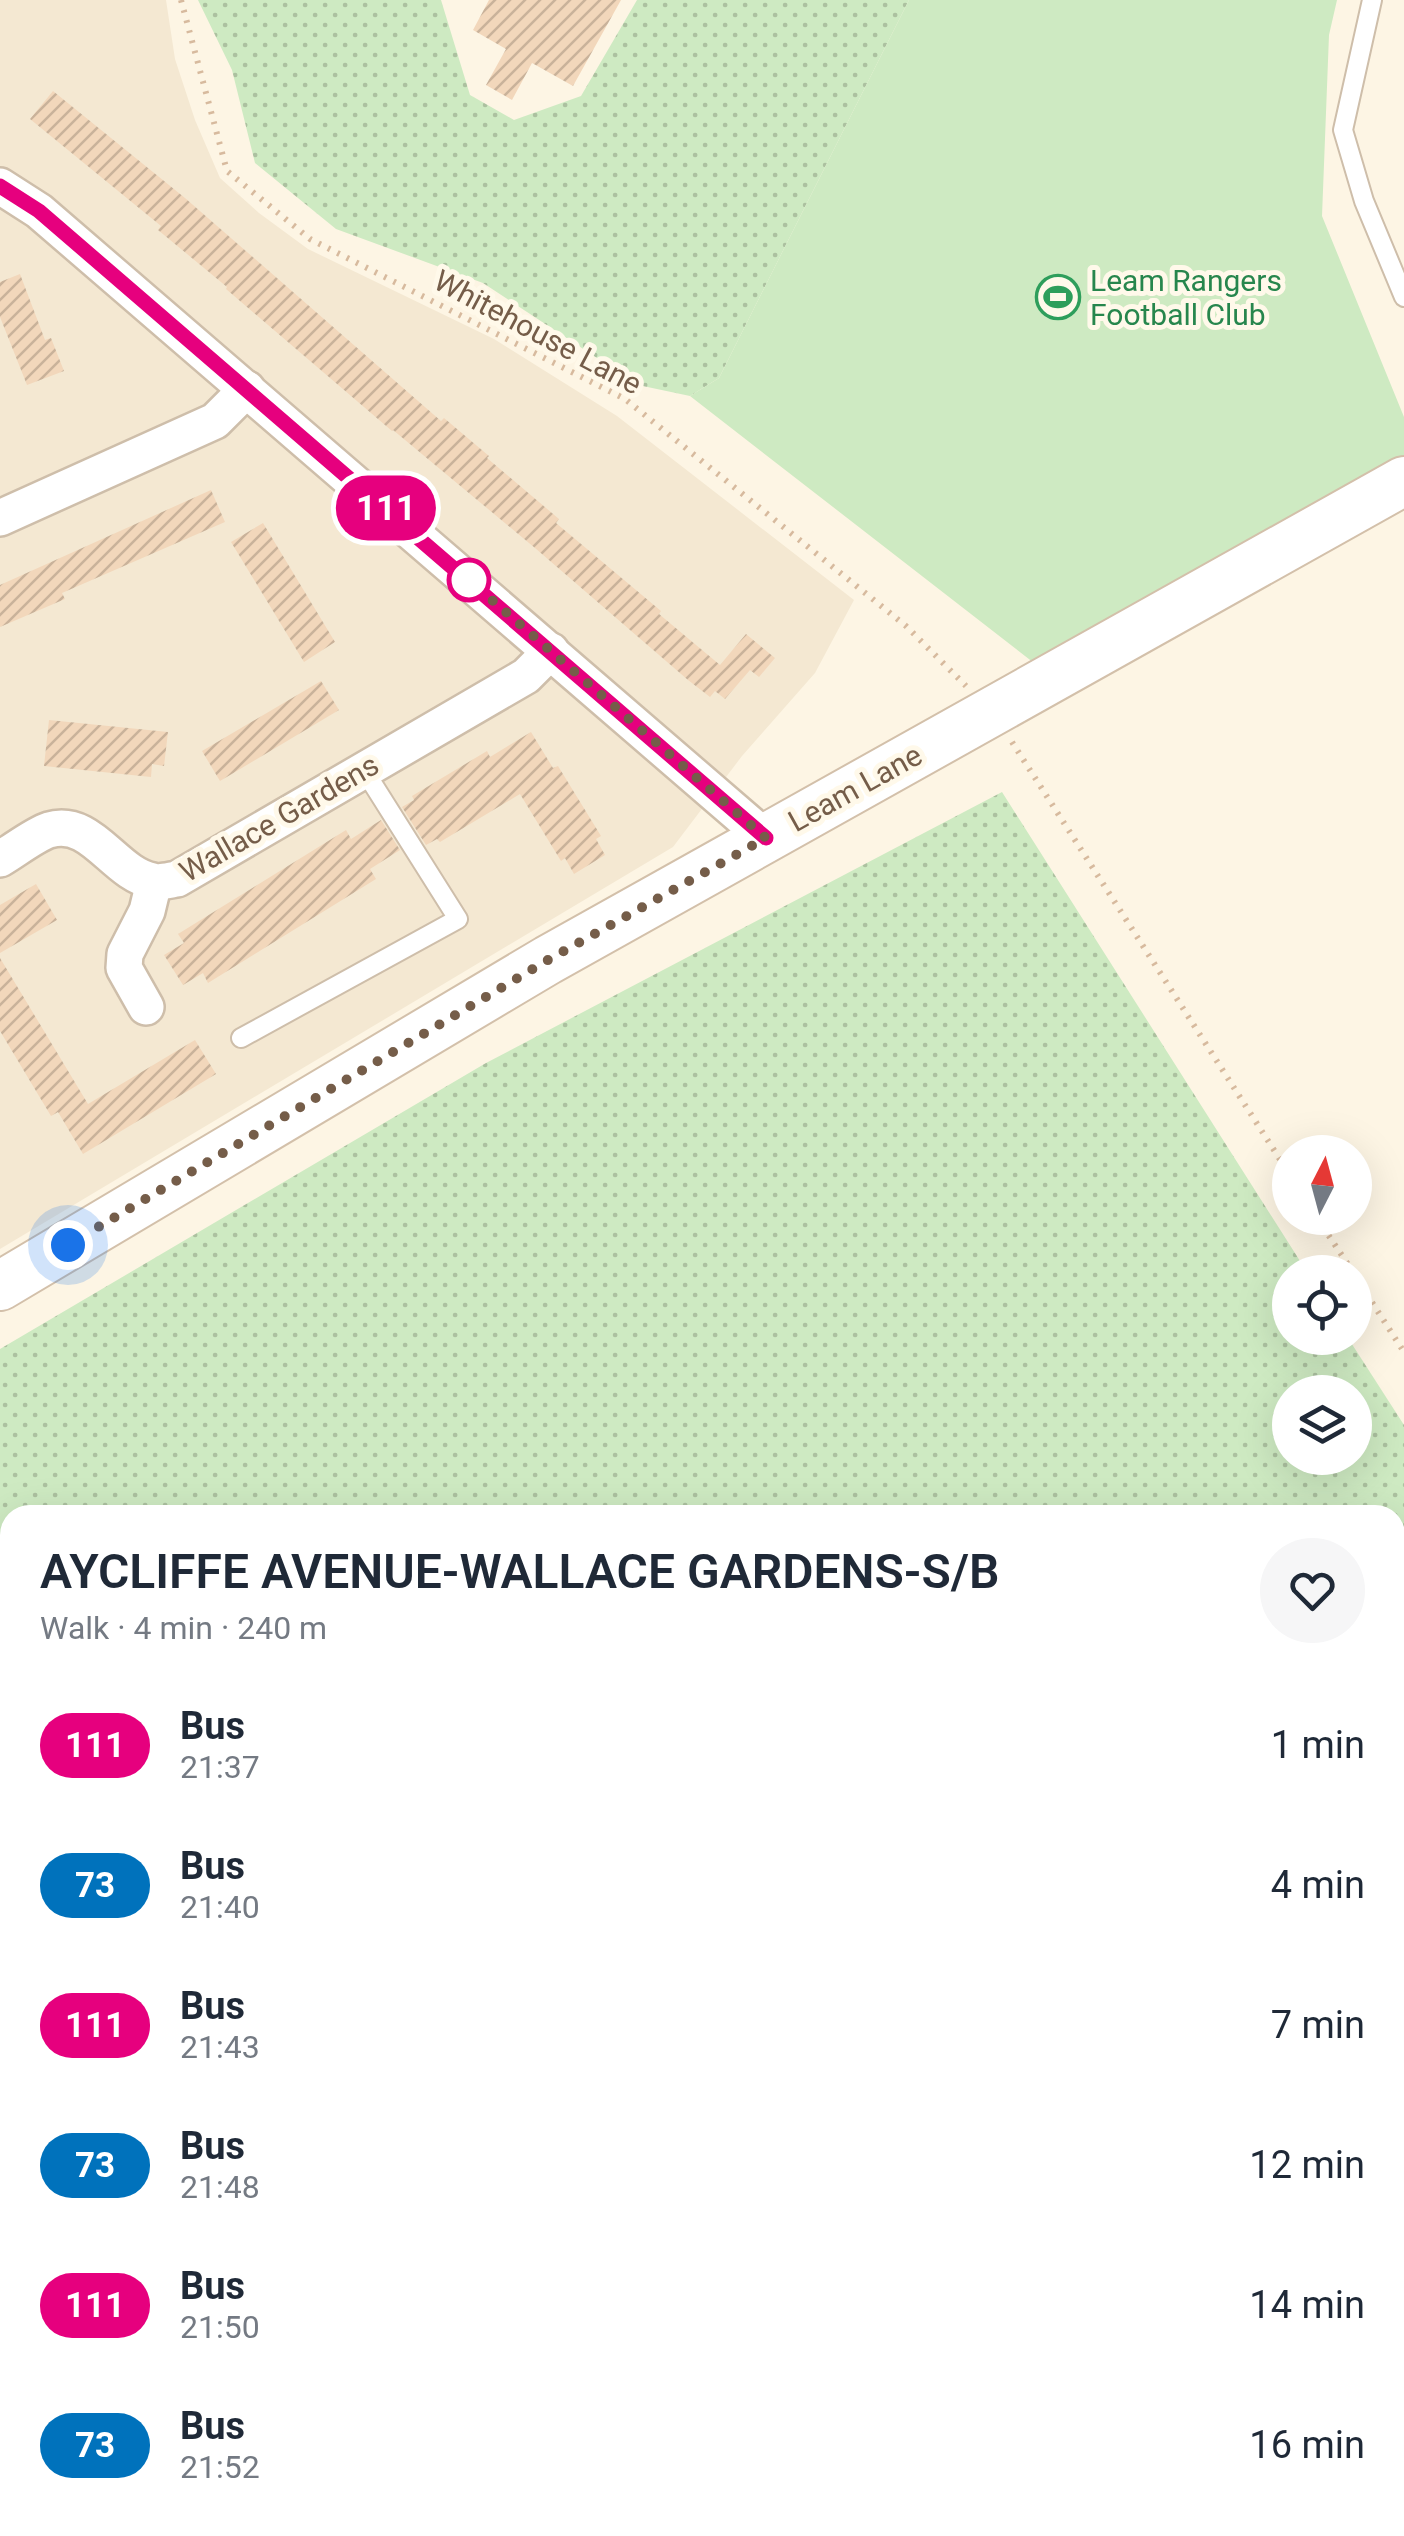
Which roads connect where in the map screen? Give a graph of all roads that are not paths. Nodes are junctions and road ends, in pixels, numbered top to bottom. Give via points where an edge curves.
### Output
1 (1372, 0) edge
2 (0, 186) edge
3 (1404, 297) edge
4 (247, 389) junction
5 (1404, 481) edge
6 (0, 518) edge
7 (551, 650) junction
8 (364, 770) junction
9 (766, 838) junction
10 (0, 859) edge
11 (154, 882) junction
12 (146, 1008) dead end
13 (241, 1038) dead end
14 (0, 1286) edge

1 - 3 lane via 1343,130
2 - 4 street via 39,211
4 - 6 street via 215,421
4 - 7 street
5 - 9 main road, Leam Lane
7 - 8 street, Wallace Gardens via 526,676
7 - 9 street
8 - 11 street, Wallace Gardens via 177,880
8 - 13 lane via 458,920
9 - 14 main road, Leam Lane
10 - 11 street, Wallace Gardens via 49,830 74,829
11 - 12 street via 124,968

